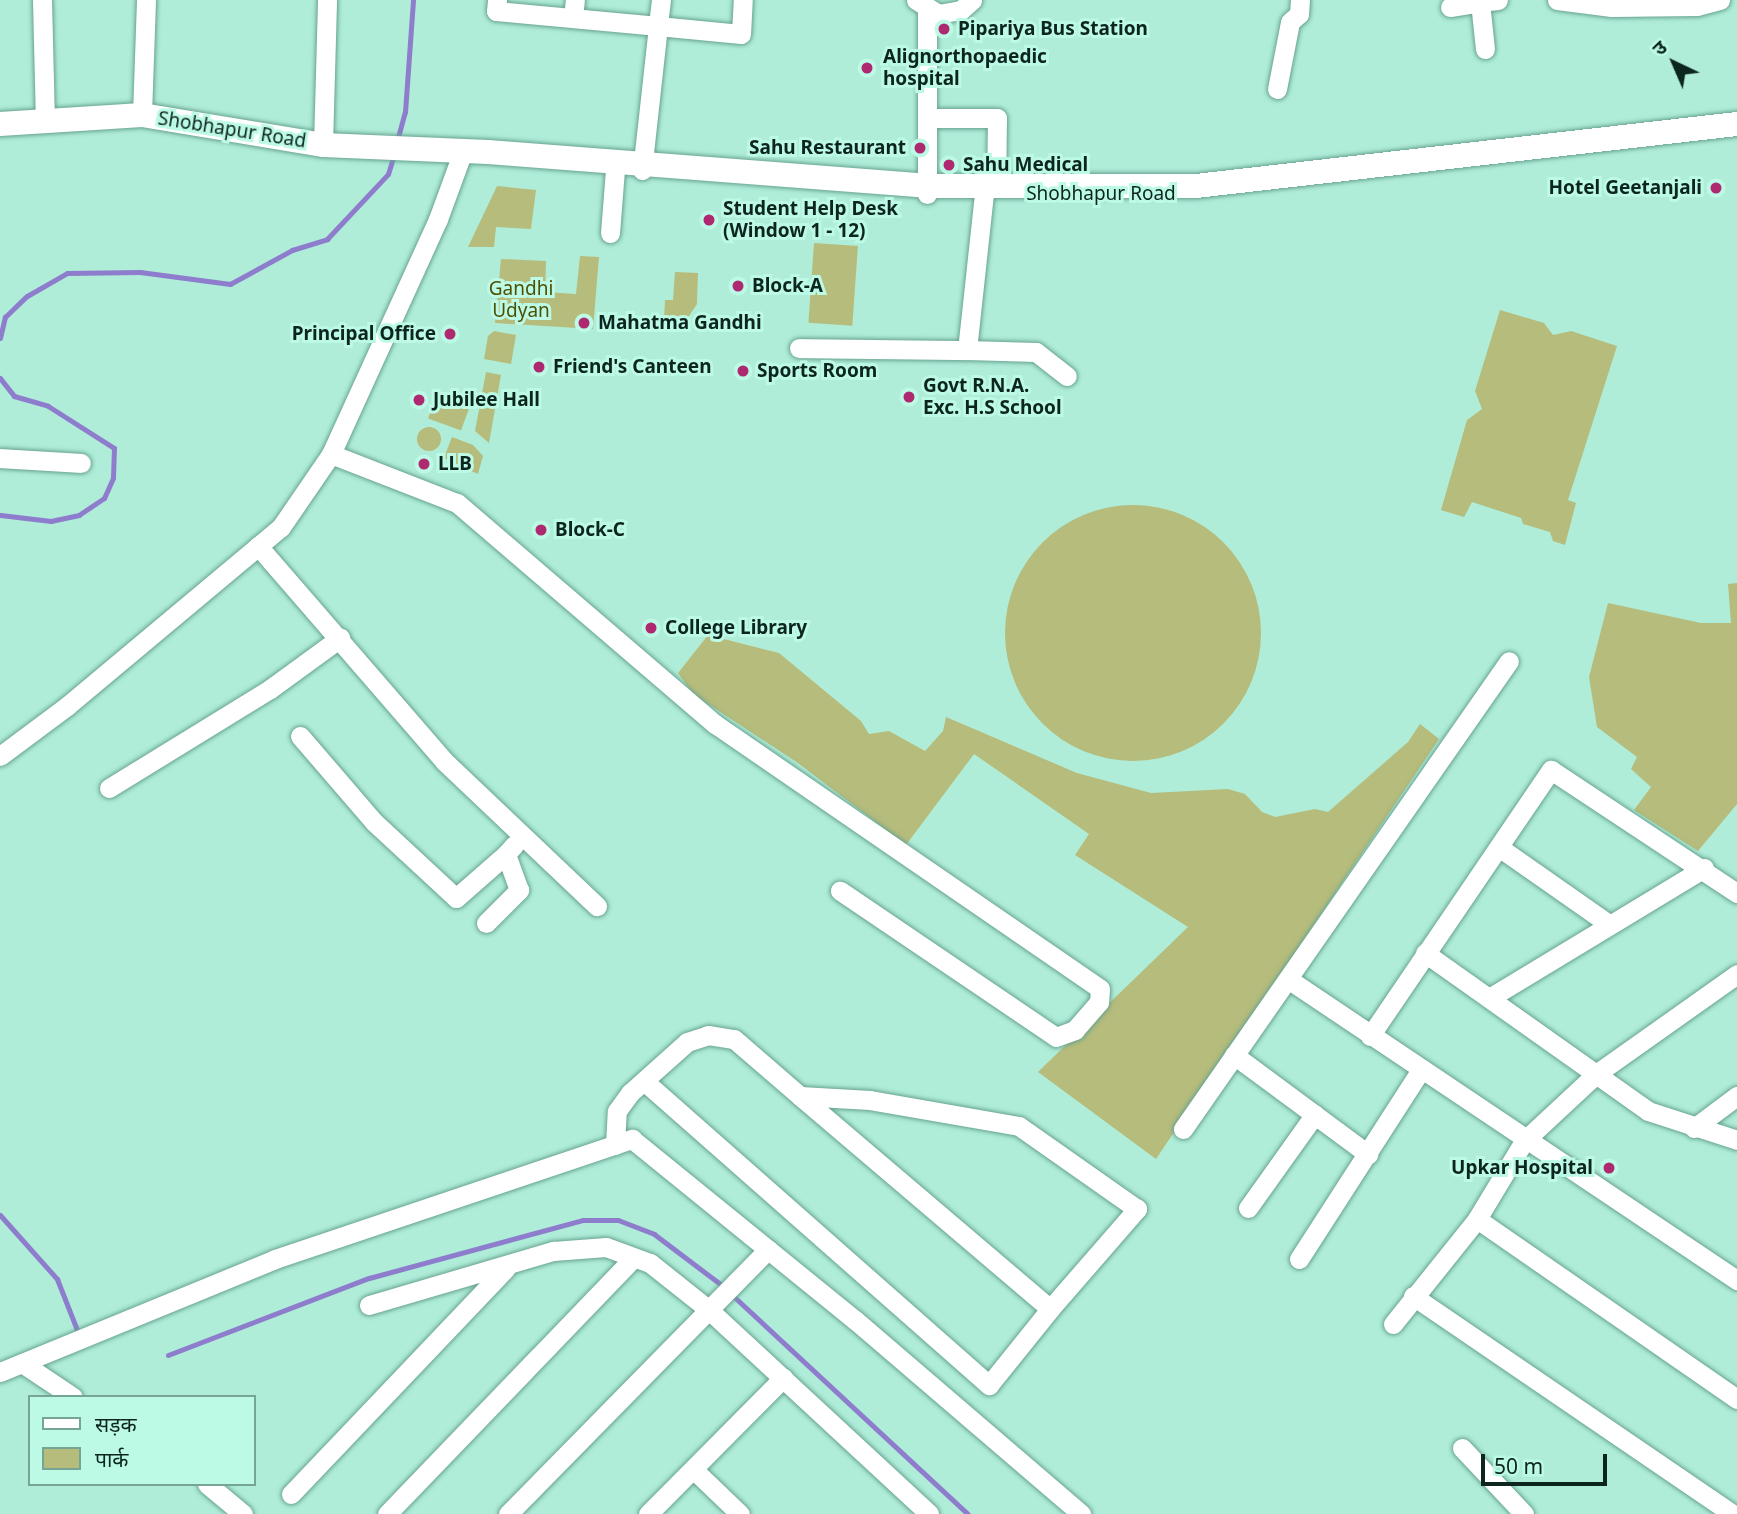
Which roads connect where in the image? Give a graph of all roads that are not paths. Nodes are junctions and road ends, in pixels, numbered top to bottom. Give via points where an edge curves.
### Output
1 (42, 0) edge
2 (146, 0) edge
3 (327, 0) edge
4 (497, 0) edge
5 (661, 0) edge
6 (743, 0) edge
7 (972, 0) edge
8 (1300, 0) edge
9 (1558, 0) edge
10 (1720, 0) edge
11 (1489, 1) edge
12 (1660, 2) edge
13 (921, 5) edge
14 (1450, 6) dead end
15 (574, 9) edge
16 (658, 26) junction
17 (1485, 48) dead end
18 (1277, 89) dead end
19 (142, 115) junction
20 (927, 118) junction
21 (46, 121) junction
22 (0, 124) edge
23 (1737, 124) edge
24 (1737, 130) edge
25 (323, 145) junction
26 (463, 151) junction
27 (642, 167) junction
28 (615, 169) junction
29 (927, 190) junction
30 (990, 190) junction
31 (610, 233) dead end
32 (799, 348) dead end
33 (967, 350) junction
34 (1067, 376) dead end
35 (331, 454) junction
36 (0, 458) edge
37 (81, 463) dead end
38 (258, 546) junction
39 (340, 638) junction
40 (1509, 661) dead end
41 (300, 736) dead end
42 (0, 756) edge
43 (109, 789) dead end
44 (522, 838) junction
45 (1500, 848) junction
46 (506, 854) junction
47 (1704, 868) junction
48 (840, 891) dead end
49 (1737, 893) edge
50 (597, 906) dead end
51 (486, 923) dead end
52 (1607, 923) junction
53 (1425, 953) junction
54 (1737, 974) edge
55 (1288, 979) junction
56 (1491, 997) junction
57 (1370, 1036) junction
58 (1234, 1055) junction
59 (1420, 1071) junction
60 (1596, 1074) junction
61 (644, 1081) junction
62 (800, 1096) junction
63 (1737, 1096) edge
64 (1315, 1114) junction
65 (1693, 1128) junction
66 (1183, 1129) dead end
67 (1737, 1140) edge
68 (1524, 1141) junction
69 (615, 1145) junction
70 (1368, 1154) junction
71 (1248, 1208) dead end
72 (1478, 1219) junction
73 (768, 1249) junction
74 (635, 1257) junction
75 (1299, 1259) dead end
76 (506, 1267) junction
77 (1737, 1280) edge
78 (1413, 1296) junction
79 (721, 1297) junction
80 (369, 1305) dead end
81 (1050, 1309) junction
82 (1393, 1324) dead end
83 (22, 1363) junction
84 (0, 1372) edge
85 (783, 1378) junction
86 (70, 1395) edge
87 (1737, 1399) edge
88 (1462, 1448) dead end
89 (693, 1469) junction
90 (209, 1486) edge
91 (291, 1494) dead end
92 (925, 1513) edge
93 (243, 1514) edge
94 (387, 1514) edge
95 (508, 1514) edge
96 (648, 1514) edge
97 (740, 1514) edge
98 (1080, 1514) edge
99 (1524, 1514) edge
100 (1732, 1514) edge

1 - 21 street
2 - 19 street
3 - 25 street
4 - 15 street via 496,11
5 - 16 street
6 - 16 street via 741,34
7 - 13 street via 951,14
8 - 18 street via 1299,14 1290,22
9 - 12 street via 1612,6
10 - 12 street via 1697,6
11 - 14 street
11 - 17 street
13 - 20 street
15 - 16 street
16 - 27 street
19 - 21 main road, Shobhapur Road
19 - 25 main road, Shobhapur Road
20 - 29 street
20 - 30 street via 998,118
21 - 22 main road, Shobhapur Road
23 - 30 main road, Shobhapur Road via 1196,186
24 - 30 main road, Shobhapur Road via 1195,193
25 - 26 main road, Shobhapur Road
26 - 27 main road, Shobhapur Road
26 - 28 main road, Shobhapur Road via 487,158
26 - 35 street via 438,219
27 - 28 main road, Shobhapur Road
27 - 29 main road, Shobhapur Road
28 - 31 street
29 - 30 main road, Shobhapur Road
30 - 33 street
32 - 33 street
33 - 34 street via 1036,352
35 - 38 street via 281,527
35 - 48 street via 457,503 715,724 1100,989 1098,1002 1075,1030 1056,1037
36 - 37 street
38 - 39 street
38 - 42 street via 67,706
39 - 43 street via 271,690
39 - 44 street via 444,761
40 - 55 street
41 - 46 street via 374,822 456,898
44 - 46 street
44 - 50 street
45 - 47 street via 1544,777 1555,770
45 - 52 street
45 - 53 street
46 - 51 street via 519,890
47 - 49 street
47 - 52 street
52 - 56 street
53 - 56 street
53 - 57 street
54 - 60 street
55 - 57 street
55 - 58 street
56 - 60 street
57 - 59 street
58 - 64 street
58 - 66 street
59 - 68 street
59 - 70 street
60 - 65 street via 1648,1111
60 - 68 street
61 - 62 street via 687,1042 708,1035 734,1039
61 - 69 street via 617,1111
61 - 81 street via 989,1385
62 - 81 street
62 - 81 street via 870,1100 1019,1126 1138,1209
63 - 65 street
64 - 70 street
64 - 71 street
65 - 67 street
68 - 72 street
68 - 77 street
69 - 73 street via 632,1139
69 - 83 street via 275,1259
70 - 75 street
72 - 78 street
72 - 87 street
73 - 79 street
73 - 98 street
74 - 76 street via 606,1247 553,1251
74 - 79 street
74 - 94 street
76 - 80 street
76 - 91 street
78 - 82 street
78 - 100 street
79 - 85 street
79 - 95 street
83 - 84 street
83 - 86 street
85 - 89 street
85 - 92 street
88 - 99 street
89 - 96 street
89 - 97 street
90 - 93 street

